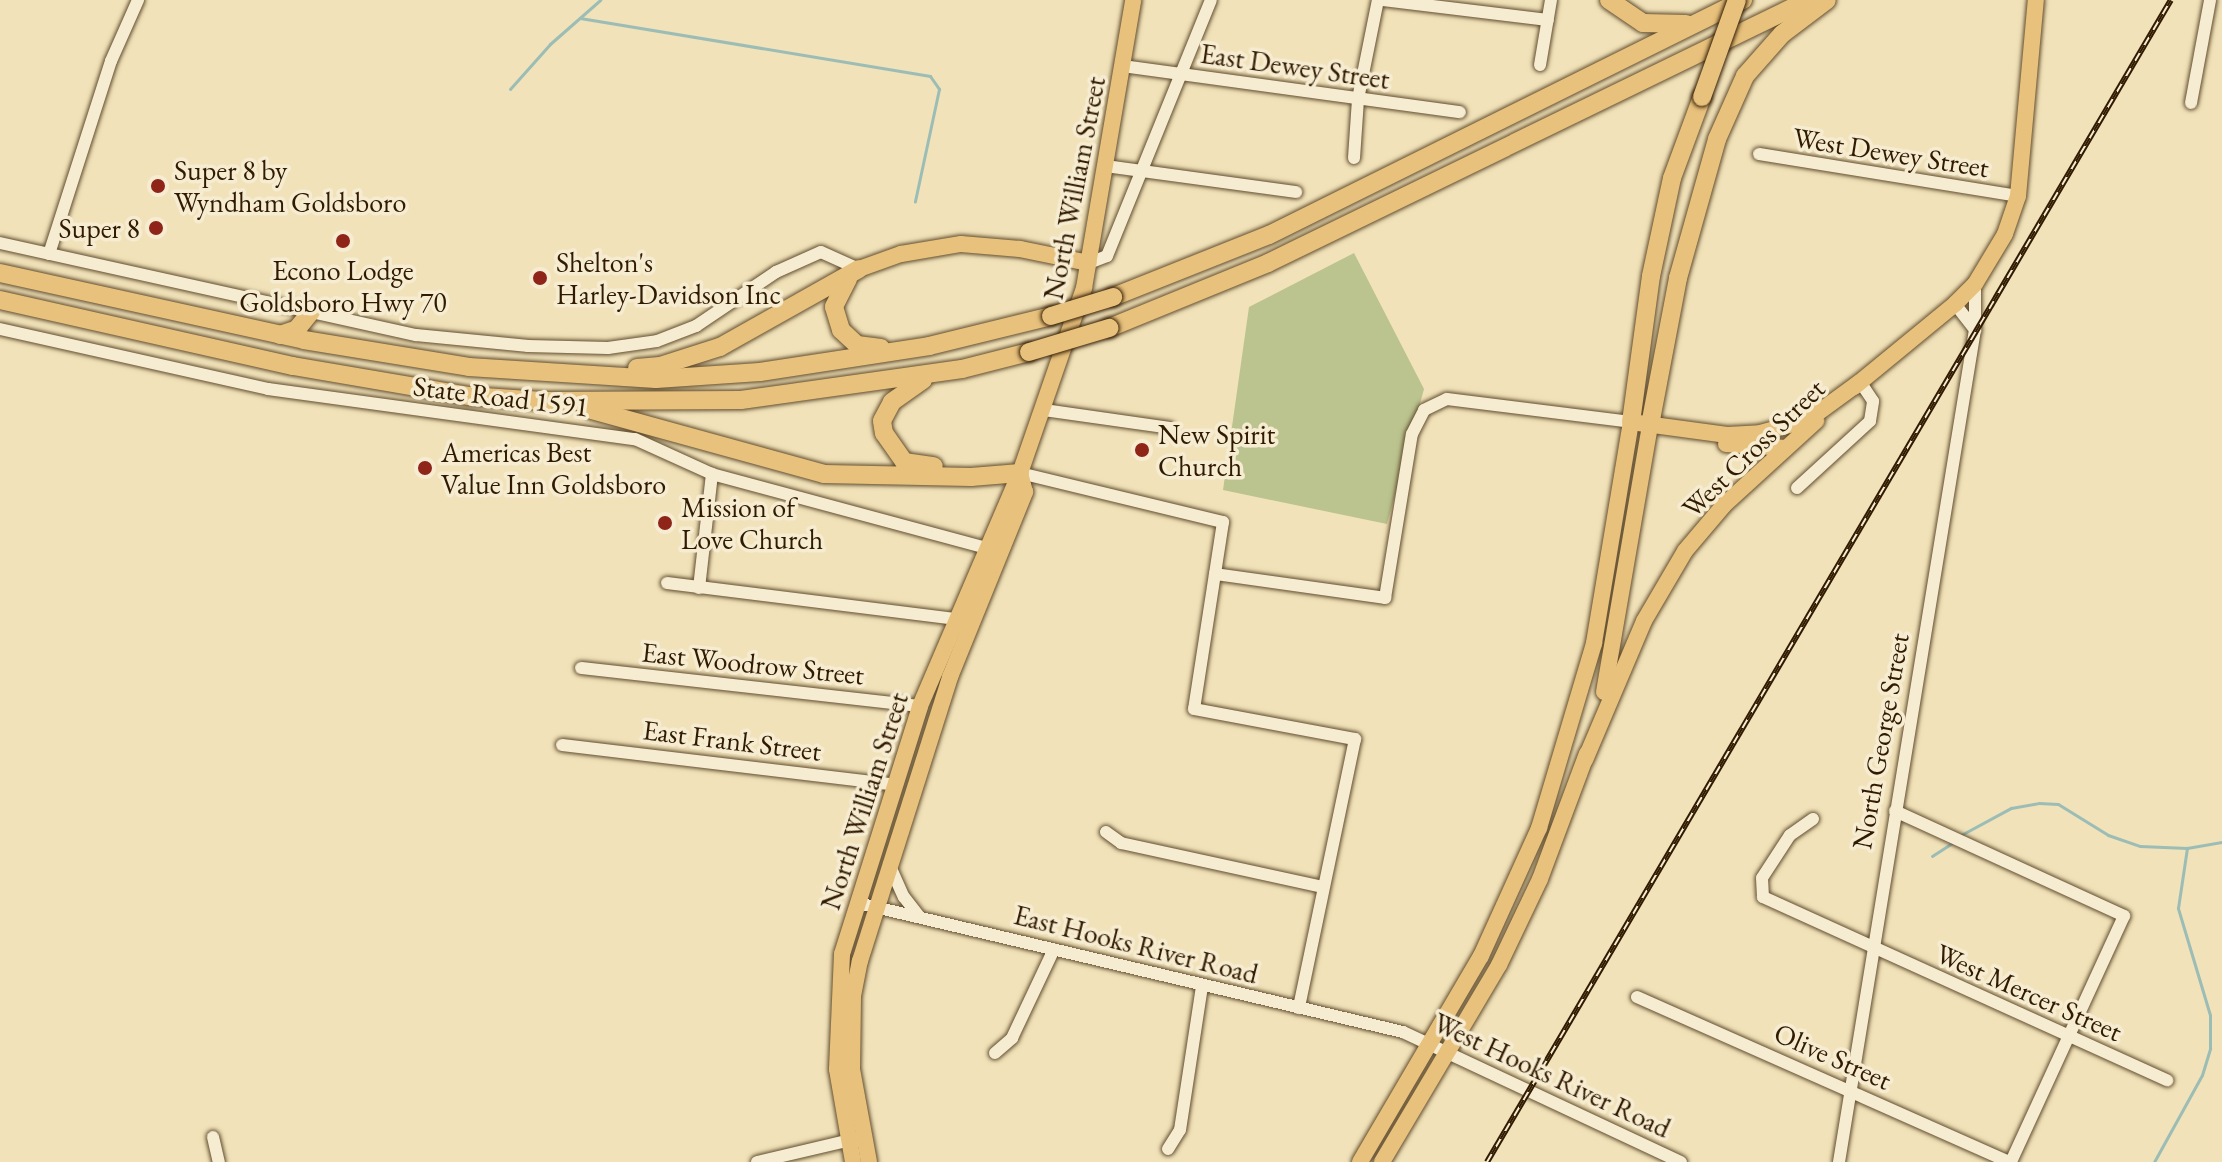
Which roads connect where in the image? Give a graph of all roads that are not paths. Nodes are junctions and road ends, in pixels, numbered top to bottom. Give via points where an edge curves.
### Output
1 (138, 0) edge
2 (1133, 0) edge
3 (1211, 0) edge
4 (1381, 0) edge
5 (1551, 0) edge
6 (1609, 0) edge
7 (1737, 0) edge
8 (1743, 0) edge
9 (1808, 0) edge
10 (1827, 0) edge
11 (2036, 0) edge
12 (2210, 0) edge
13 (1712, 16) junction
14 (1548, 20) junction
15 (1540, 65) dead end
16 (1123, 66) junction
17 (1180, 75) junction
18 (1358, 99) junction
19 (2191, 103) dead end
20 (1460, 112) dead end
21 (1759, 154) dead end
22 (1354, 158) dead end
23 (1106, 166) junction
24 (1142, 172) junction
25 (1296, 192) dead end
26 (2018, 196) junction
27 (0, 243) edge
28 (49, 254) junction
29 (1089, 263) junction
30 (859, 269) junction
31 (0, 273) edge
32 (1975, 284) junction
33 (0, 300) edge
34 (1955, 304) junction
35 (311, 312) junction
36 (0, 329) edge
37 (1975, 330) junction
38 (280, 335) junction
39 (331, 345) junction
40 (929, 346) junction
41 (962, 369) junction
42 (561, 373) junction
43 (1860, 382) junction
44 (543, 401) junction
45 (1044, 410) junction
46 (1630, 426) junction
47 (1170, 428) dead end
48 (1649, 429) junction
49 (1786, 448) junction
50 (1020, 473) junction
51 (712, 474) junction
52 (1797, 488) dead end
53 (987, 548) junction
54 (1215, 574) junction
55 (667, 583) dead end
56 (699, 588) junction
57 (955, 619) junction
58 (581, 668) dead end
59 (920, 706) junction
60 (562, 745) dead end
61 (1585, 760) junction
62 (896, 785) junction
63 (1895, 811) junction
64 (1813, 819) dead end
65 (1106, 832) dead end
66 (889, 863) junction
67 (1522, 871) junction
68 (1540, 879) junction
69 (1322, 887) junction
70 (858, 903) junction
71 (875, 906) junction
72 (919, 916) junction
73 (1872, 947) junction
74 (1054, 949) junction
75 (1202, 987) junction
76 (1637, 997) dead end
77 (1299, 1008) junction
78 (1403, 1032) joint
79 (2066, 1038) junction
80 (1430, 1042) junction
81 (1448, 1051) junction
82 (995, 1053) dead end
83 (2167, 1080) dead end
84 (1850, 1089) junction
85 (213, 1137) dead end
86 (855, 1139) junction
87 (1168, 1149) dead end
88 (219, 1162) edge
89 (757, 1162) edge
90 (853, 1162) edge
91 (869, 1162) edge
92 (1360, 1162) edge
93 (1382, 1162) edge
94 (1681, 1162) edge
95 (1839, 1162) edge
96 (2010, 1162) edge

1 - 28 street via 111,61
2 - 16 main road, North William Street
3 - 17 street
4 - 14 street
4 - 18 street
5 - 14 street
6 - 13 highway via 1643,23 1683,25
7 - 46 highway, bridge via 1672,178 1651,276
8 - 13 highway
9 - 41 highway, bridge via 1268,263 1109,328
10 - 48 highway via 1782,34 1745,76 1717,139 1678,278
11 - 26 main road
12 - 19 street
13 - 40 highway, bridge via 1269,235 1113,297
14 - 15 street
16 - 17 street, East Dewey Street
16 - 23 main road, North William Street
17 - 18 street, East Dewey Street
17 - 24 street
18 - 20 street, East Dewey Street
18 - 22 street
21 - 26 street, West Dewey Street
23 - 24 street
23 - 29 main road, North William Street
24 - 25 street
24 - 29 street via 1107,256
26 - 32 main road via 2005,234
27 - 28 street
28 - 35 street
29 - 30 main road via 961,244 901,254
29 - 45 main road, North William Street
30 - 35 street via 831,254 808,255 686,330 657,341 608,348 416,335
30 - 40 highway via 842,285 834,307 848,338 869,347
30 - 42 highway via 720,347 660,366
31 - 38 highway
32 - 34 main road
32 - 37 street, North George Street
33 - 44 highway via 293,366 469,396
34 - 37 street
34 - 43 main road
35 - 38 highway via 297,329
35 - 39 highway via 314,329
36 - 51 street, State Road 1591 via 268,389 635,439
37 - 63 street, North George Street
38 - 39 highway
39 - 42 highway via 469,367
40 - 42 highway via 760,372 656,379
41 - 44 highway via 741,400
41 - 50 highway via 924,379 892,402 882,421 888,445 895,456 916,465
43 - 48 main road, West Cross Street via 1808,420 1779,430 1742,435
43 - 49 main road, West Cross Street
43 - 52 street via 1873,401 1870,421
44 - 50 highway via 656,424 784,467 824,474
45 - 47 street
45 - 50 main road, North William Street
46 - 48 main road, West Cross Street
46 - 54 street, West Cross Street via 1447,399 1424,410 1412,434 1385,598
46 - 67 main road via 1590,657 1566,749
48 - 49 main road via 1777,451
48 - 61 main road via 1611,658
49 - 61 main road, West Cross Street via 1705,525 1671,573 1624,663
50 - 53 main road, North William Street
50 - 54 street via 1223,522
50 - 66 main road, North William Street via 1025,492 950,677
51 - 53 street, State Road 1591
51 - 56 street
53 - 57 main road, North William Street
54 - 69 street via 1194,709 1355,739
55 - 56 street
56 - 57 street
57 - 59 main road, North William Street
58 - 59 street, East Woodrow Street
59 - 62 main road, North William Street
60 - 62 street, East Frank Street
61 - 68 main road
62 - 70 main road, North William Street
63 - 73 street, North George Street
63 - 79 street via 2124,916
64 - 73 street, West Mercer Street via 1790,835 1762,878 1763,897
65 - 69 street via 1121,843
66 - 71 main road, North William Street
66 - 72 street
67 - 68 main road
67 - 80 main road via 1481,956
68 - 81 main road via 1499,965
69 - 77 street
70 - 71 street, East Hooks River Road
70 - 86 main road, North William Street via 842,954 837,1069
71 - 72 street, East Hooks River Road
71 - 86 main road, North William Street via 853,996
72 - 74 street, East Hooks River Road
73 - 79 street, West Mercer Street
73 - 84 street, North George Street
74 - 75 street, East Hooks River Road
74 - 82 street via 1012,1038
75 - 77 street, East Hooks River Road
75 - 87 street via 1180,1130
76 - 84 street, Olive Street
77 - 78 street, East Hooks River Road
78 - 80 street, West Hooks River Road
79 - 83 street, West Mercer Street
79 - 96 street
80 - 81 street, West Hooks River Road
80 - 92 main road
81 - 93 main road
81 - 94 street, West Hooks River Road
84 - 95 street, North George Street
84 - 96 street, Olive Street
85 - 88 street
86 - 89 street
86 - 90 main road, North William Street
86 - 91 main road, North William Street

